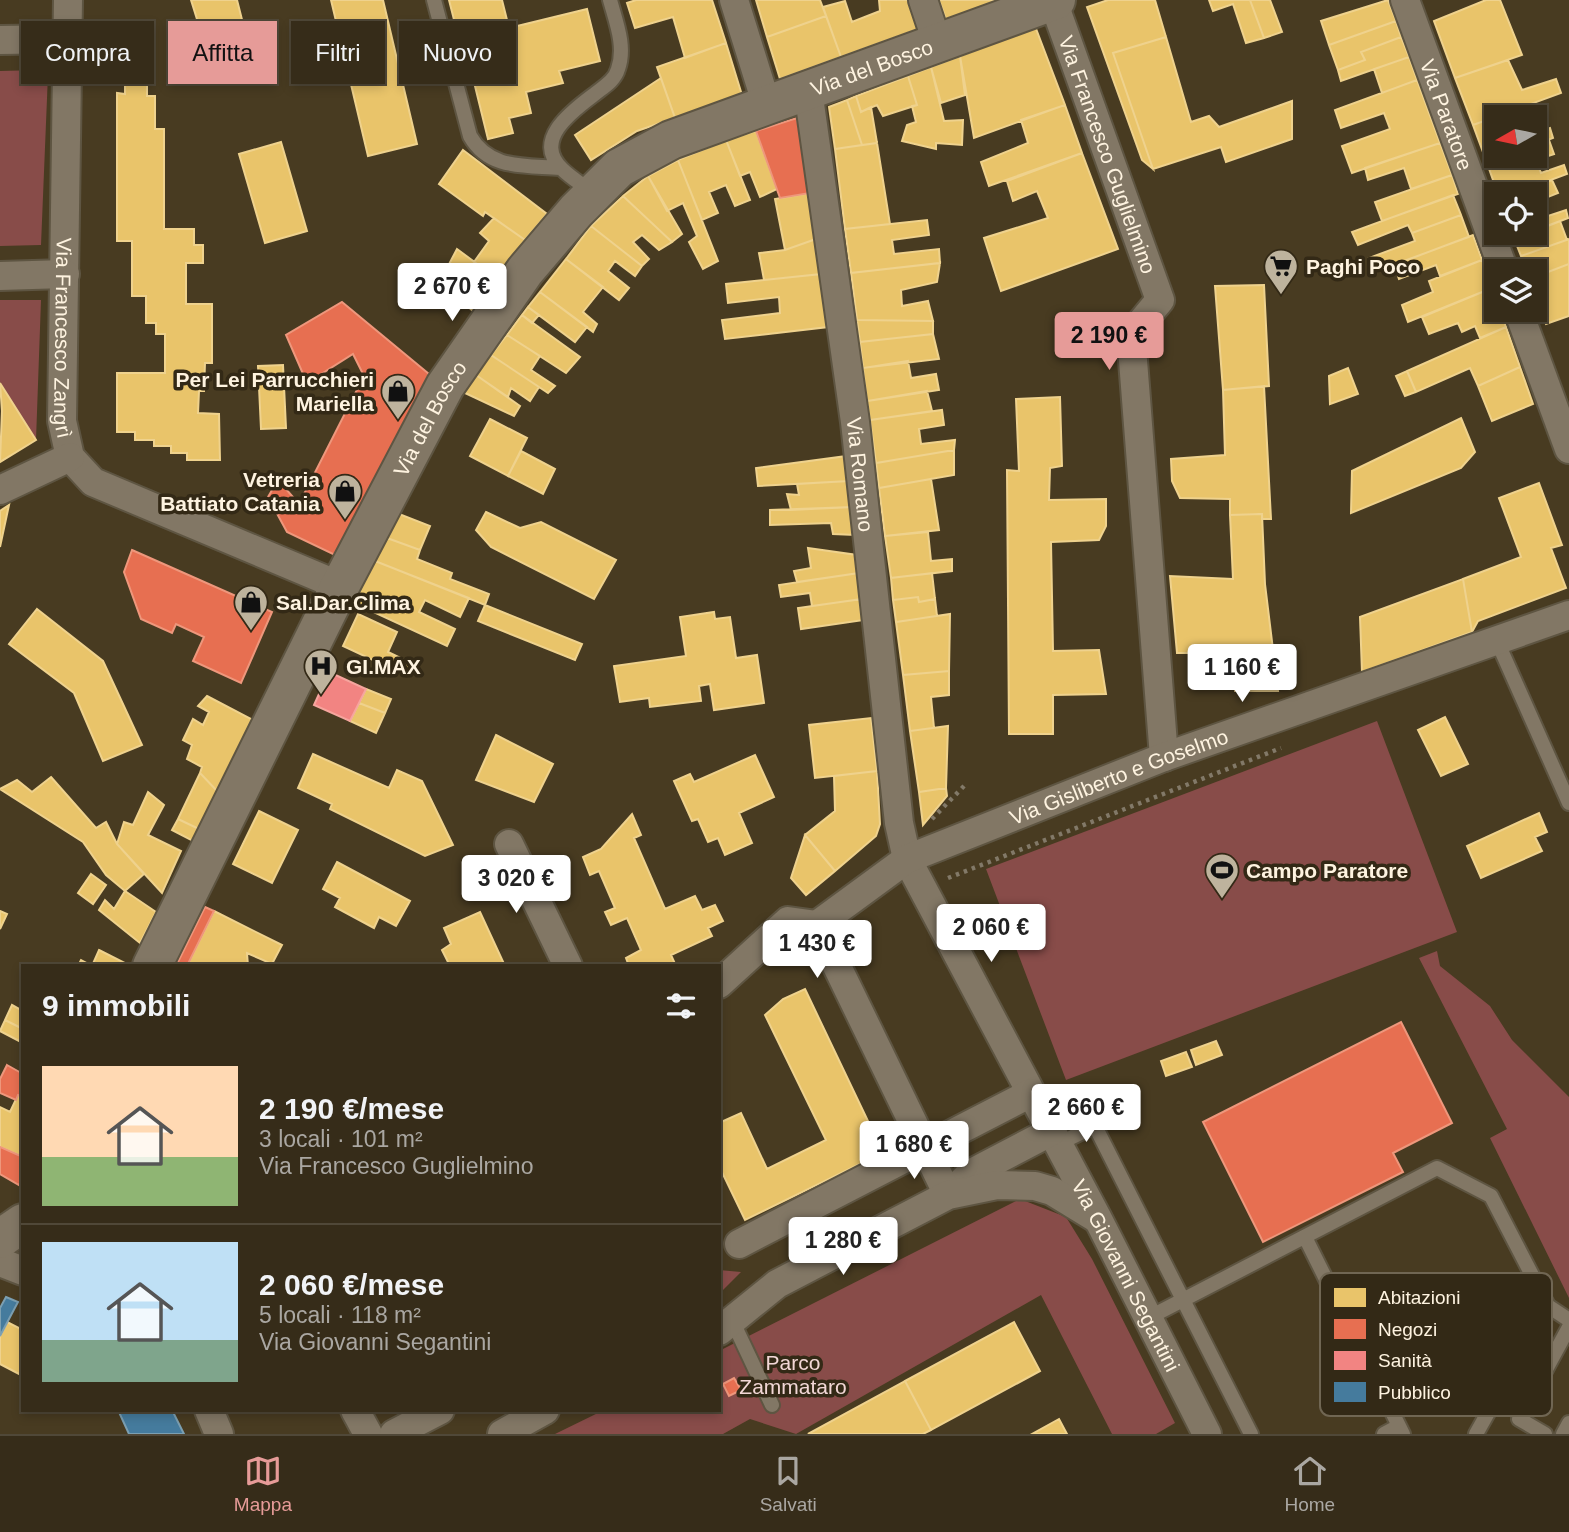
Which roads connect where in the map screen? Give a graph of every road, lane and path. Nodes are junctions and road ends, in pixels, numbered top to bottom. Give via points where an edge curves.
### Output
1 (68, 0) edge
2 (434, 0) edge
3 (610, 0) edge
4 (734, 0) edge
5 (923, 0) edge
6 (1055, 0) edge
7 (1405, 0) edge
8 (67, 21) edge
9 (0, 40) edge
10 (21, 40) edge
11 (937, 42) junction
12 (67, 84) edge
13 (808, 90) junction
14 (767, 106) junction
15 (560, 167) junction
16 (594, 193) junction
17 (1500, 259) edge
18 (65, 274) junction
19 (0, 276) edge
20 (1522, 322) edge
21 (1569, 449) edge
22 (70, 457) junction
23 (0, 490) edge
24 (340, 586) junction
25 (1569, 615) edge
26 (1497, 641) junction
27 (1287, 746) dead end
28 (1164, 757) junction
29 (965, 785) dead end
30 (1569, 803) edge
31 (924, 828) dead end
32 (509, 844) dead end
33 (907, 859) junction
34 (948, 879) dead end
35 (817, 925) junction
36 (153, 964) edge
37 (567, 964) edge
38 (721, 982) edge
39 (1031, 1093) junction
40 (1055, 1138) junction
41 (924, 1146) junction
42 (948, 1195) junction
43 (0, 1209) edge
44 (1098, 1219) junction
45 (21, 1222) edge
46 (21, 1224) edge
47 (1305, 1237) junction
48 (0, 1239) edge
49 (739, 1244) dead end
50 (0, 1262) edge
51 (21, 1270) edge
52 (1323, 1273) edge
53 (1531, 1273) edge
54 (1184, 1300) junction
55 (1552, 1309) edge
56 (1148, 1318) junction
57 (1569, 1321) edge
58 (725, 1325) edge
59 (1569, 1327) edge
60 (1552, 1358) edge
61 (772, 1405) dead end
62 (210, 1412) edge
63 (356, 1412) edge
64 (436, 1412) edge
65 (541, 1412) edge
66 (1486, 1416) edge
67 (1521, 1416) edge
68 (1569, 1423) edge
69 (1401, 1430) edge
70 (1539, 1432) edge
71 (219, 1434) edge
72 (368, 1434) edge
73 (394, 1434) edge
74 (502, 1434) edge
75 (1207, 1434) edge
76 (1251, 1434) edge
77 (1384, 1434) edge
78 (1476, 1434) edge
79 (1563, 1434) edge

1 - 8 street, Via Francesco Zangrì
2 - 15 lane via 475,146 503,164
3 - 15 lane via 622,52 618,70 612,81 560,120 553,154
4 - 14 street
5 - 11 street
6 - 11 main road, Via del Bosco
6 - 28 street, Via Francesco Guglielmino via 1160,300 1131,335
7 - 17 street, Via Paratore
9 - 10 street
11 - 13 main road, Via del Bosco
12 - 18 street, Via Francesco Zangrì
13 - 14 main road, Via del Bosco
13 - 33 street, Via Romano via 855,422
14 - 16 main road, Via del Bosco via 671,140 619,168
15 - 16 lane
16 - 24 main road, Via del Bosco via 525,271 444,386
18 - 19 street
18 - 22 street, Via Francesco Zangrì via 62,421
20 - 21 street
22 - 23 street
22 - 24 street, Via Francesco Zangrì via 93,482
24 - 36 main road, Via del Bosco
25 - 26 street, Via Gisliberto e Goselmo
26 - 28 street, Via Gisliberto e Goselmo
26 - 30 lane
27 - 34 path
28 - 33 street, Via Gisliberto e Goselmo
29 - 31 path
32 - 37 street
33 - 35 street, Via Gisliberto e Goselmo
33 - 39 street, Via Giovanni Segantini
35 - 38 street via 788,921
35 - 41 street
39 - 40 street, Via Giovanni Segantini
39 - 41 street
40 - 42 street via 970,1174
40 - 44 street, Via Giovanni Segantini
40 - 54 lane via 1095,1126
41 - 42 street
41 - 49 street
42 - 44 street via 997,1185 1035,1186
42 - 58 street via 777,1284
43 - 45 main road
44 - 56 street, Via Giovanni Segantini
46 - 48 main road
47 - 52 lane
47 - 53 lane via 1437,1168 1491,1196
47 - 54 lane
50 - 51 street
54 - 56 lane
54 - 76 lane
55 - 57 lane
56 - 75 street, Via Giovanni Segantini
58 - 61 lane
59 - 60 lane
62 - 71 street
63 - 72 street
64 - 73 street
65 - 74 street
66 - 78 lane
67 - 70 lane
68 - 79 lane
69 - 77 lane

